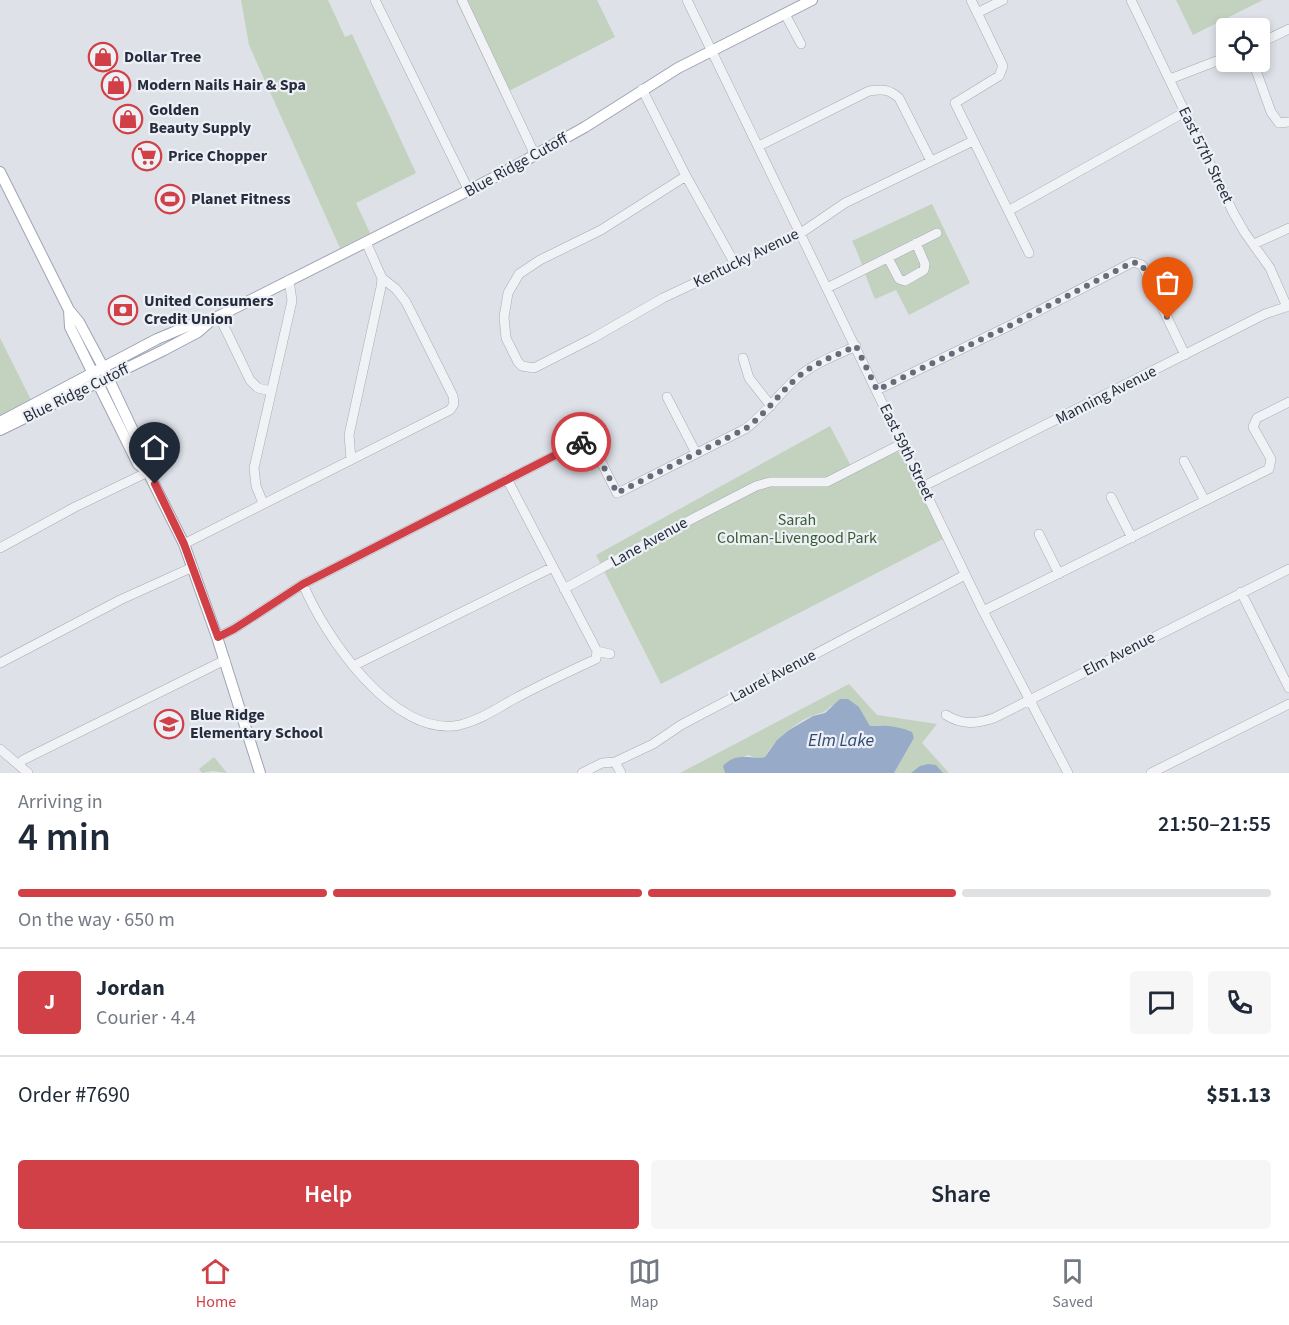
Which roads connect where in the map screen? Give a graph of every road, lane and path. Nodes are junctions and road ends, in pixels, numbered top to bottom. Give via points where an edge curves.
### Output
1 (375, 0) edge
2 (462, 0) edge
3 (687, 0) edge
4 (812, 0) edge
5 (971, 0) edge
6 (1004, 0) edge
7 (1131, 0) edge
8 (977, 13) junction
9 (785, 14) junction
10 (1289, 29) edge
11 (1270, 38) edge
12 (801, 44) dead end
13 (712, 51) junction
14 (1216, 61) edge
15 (1257, 72) edge
16 (1170, 80) junction
17 (642, 89) junction
18 (1185, 112) junction
19 (1284, 122) edge
20 (973, 141) junction
21 (759, 146) junction
22 (535, 155) junction
23 (932, 161) junction
24 (0, 172) edge
25 (687, 176) junction
26 (469, 191) junction
27 (1008, 211) junction
28 (1289, 228) edge
29 (801, 232) junction
30 (937, 233) dead end
31 (366, 242) junction
32 (916, 243) junction
33 (1254, 244) junction
34 (1029, 253) dead end
35 (888, 258) junction
36 (735, 264) junction
37 (382, 278) junction
38 (288, 280) junction
39 (827, 288) junction
40 (1288, 306) edge
41 (69, 309) junction
42 (216, 318) junction
43 (856, 346) junction
44 (1185, 355) junction
45 (743, 358) dead end
46 (105, 373) junction
47 (94, 378) junction
48 (877, 390) junction
49 (271, 391) junction
50 (667, 397) dead end
51 (1289, 402) edge
52 (771, 406) junction
53 (0, 422) edge
54 (0, 430) edge
55 (903, 443) junction
56 (696, 453) junction
57 (351, 459) junction
58 (1184, 461) dead end
59 (148, 471) junction
60 (507, 479) junction
61 (924, 486) junction
62 (1112, 497) dead end
63 (1205, 501) junction
64 (263, 503) junction
65 (1039, 534) dead end
66 (1132, 538) junction
67 (184, 544) junction
68 (0, 548) edge
69 (193, 567) junction
70 (553, 567) junction
71 (1289, 569) edge
72 (1059, 574) junction
73 (965, 575) junction
74 (303, 584) junction
75 (564, 589) junction
76 (1241, 592) junction
77 (982, 611) junction
78 (218, 637) junction
79 (597, 651) junction
80 (610, 654) dead end
81 (225, 660) junction
82 (0, 663) edge
83 (353, 666) junction
84 (1289, 688) edge
85 (1029, 699) junction
86 (1289, 704) edge
87 (946, 715) dead end
88 (0, 749) edge
89 (615, 762) junction
90 (19, 765) junction
91 (28, 773) edge
92 (260, 773) edge
93 (582, 773) edge
94 (621, 773) edge
95 (1068, 773) edge
96 (1151, 773) edge

1 - 26 street
2 - 22 street
3 - 13 street, East 59th Street
4 - 9 main road, Blue Ridge Cutoff
5 - 8 street
6 - 8 street
7 - 16 street, East 57th Street
8 - 20 street via 1003,66 999,76 955,103
9 - 12 street
9 - 13 main road, Blue Ridge Cutoff
10 - 11 street
13 - 17 main road, Blue Ridge Cutoff
13 - 21 street, East 59th Street
14 - 16 street
15 - 19 street via 1271,112
16 - 18 street, East 57th Street
17 - 22 main road, Blue Ridge Cutoff
17 - 25 street
18 - 27 street
18 - 33 street, East 57th Street via 1234,214
20 - 23 street, Kentucky Avenue
20 - 27 street
21 - 23 street via 869,91 883,89 899,98
21 - 29 street, East 59th Street
22 - 26 main road, Blue Ridge Cutoff
23 - 29 street, Kentucky Avenue via 845,203
24 - 41 main road
25 - 36 street
25 - 36 street, Kentucky Avenue via 601,230 519,274 508,293 504,317 512,354 519,364 534,368
26 - 31 main road, Blue Ridge Cutoff
27 - 34 street
28 - 33 street
29 - 36 street, Kentucky Avenue
29 - 39 street, East 59th Street
30 - 32 street
31 - 37 street
31 - 38 main road, Blue Ridge Cutoff
32 - 35 street
32 - 35 street via 924,270 899,279
33 - 40 street, East 57th Street
35 - 39 street
37 - 57 street via 349,435
37 - 57 street via 406,303 454,404 450,410
38 - 42 main road, Blue Ridge Cutoff
38 - 49 street via 292,301
39 - 43 street, East 59th Street
40 - 44 street, Manning Avenue
41 - 46 main road
41 - 47 main road via 70,327
42 - 46 main road, Blue Ridge Cutoff via 198,332
42 - 49 street via 250,380 258,388
43 - 48 street, East 59th Street
43 - 52 street via 800,375
44 - 48 street via 1142,265 1136,262
44 - 61 street, Manning Avenue
45 - 52 street via 749,378
46 - 47 main road, Blue Ridge Cutoff
46 - 59 main road via 143,452
47 - 53 main road, Blue Ridge Cutoff
47 - 54 main road, Blue Ridge Cutoff
47 - 59 main road via 138,464
48 - 55 street, East 59th Street
49 - 64 street via 254,468
50 - 56 street
51 - 63 street via 1255,420 1253,427 1271,459 1269,469
52 - 56 street via 745,429
55 - 61 street, East 59th Street
55 - 75 street, Lane Avenue via 827,482 770,482 756,486
56 - 60 street via 617,493 589,438
57 - 64 street
58 - 63 street
59 - 67 main road
59 - 68 street
60 - 70 street
60 - 74 street
61 - 73 street, East 59th Street
62 - 66 street
63 - 66 street
64 - 67 street
65 - 72 street
66 - 72 street
67 - 69 main road
69 - 78 main road
69 - 82 street
70 - 75 street
70 - 83 street
71 - 76 street, Elm Avenue
72 - 77 street
73 - 77 street, East 59th Street
73 - 89 street, Laurel Avenue
74 - 78 street
74 - 83 street via 324,628
75 - 79 street
76 - 84 street
76 - 85 street, Elm Avenue
77 - 85 street, East 59th Street
78 - 81 main road
79 - 80 street
79 - 83 street via 596,659 491,713 458,725 438,726 415,720 385,698
81 - 90 street
81 - 92 main road
85 - 87 street, Elm Avenue via 981,722 964,723
85 - 95 street, East 59th Street
86 - 96 street
88 - 90 street
89 - 93 street, Laurel Avenue via 602,763
89 - 94 street
90 - 91 street

